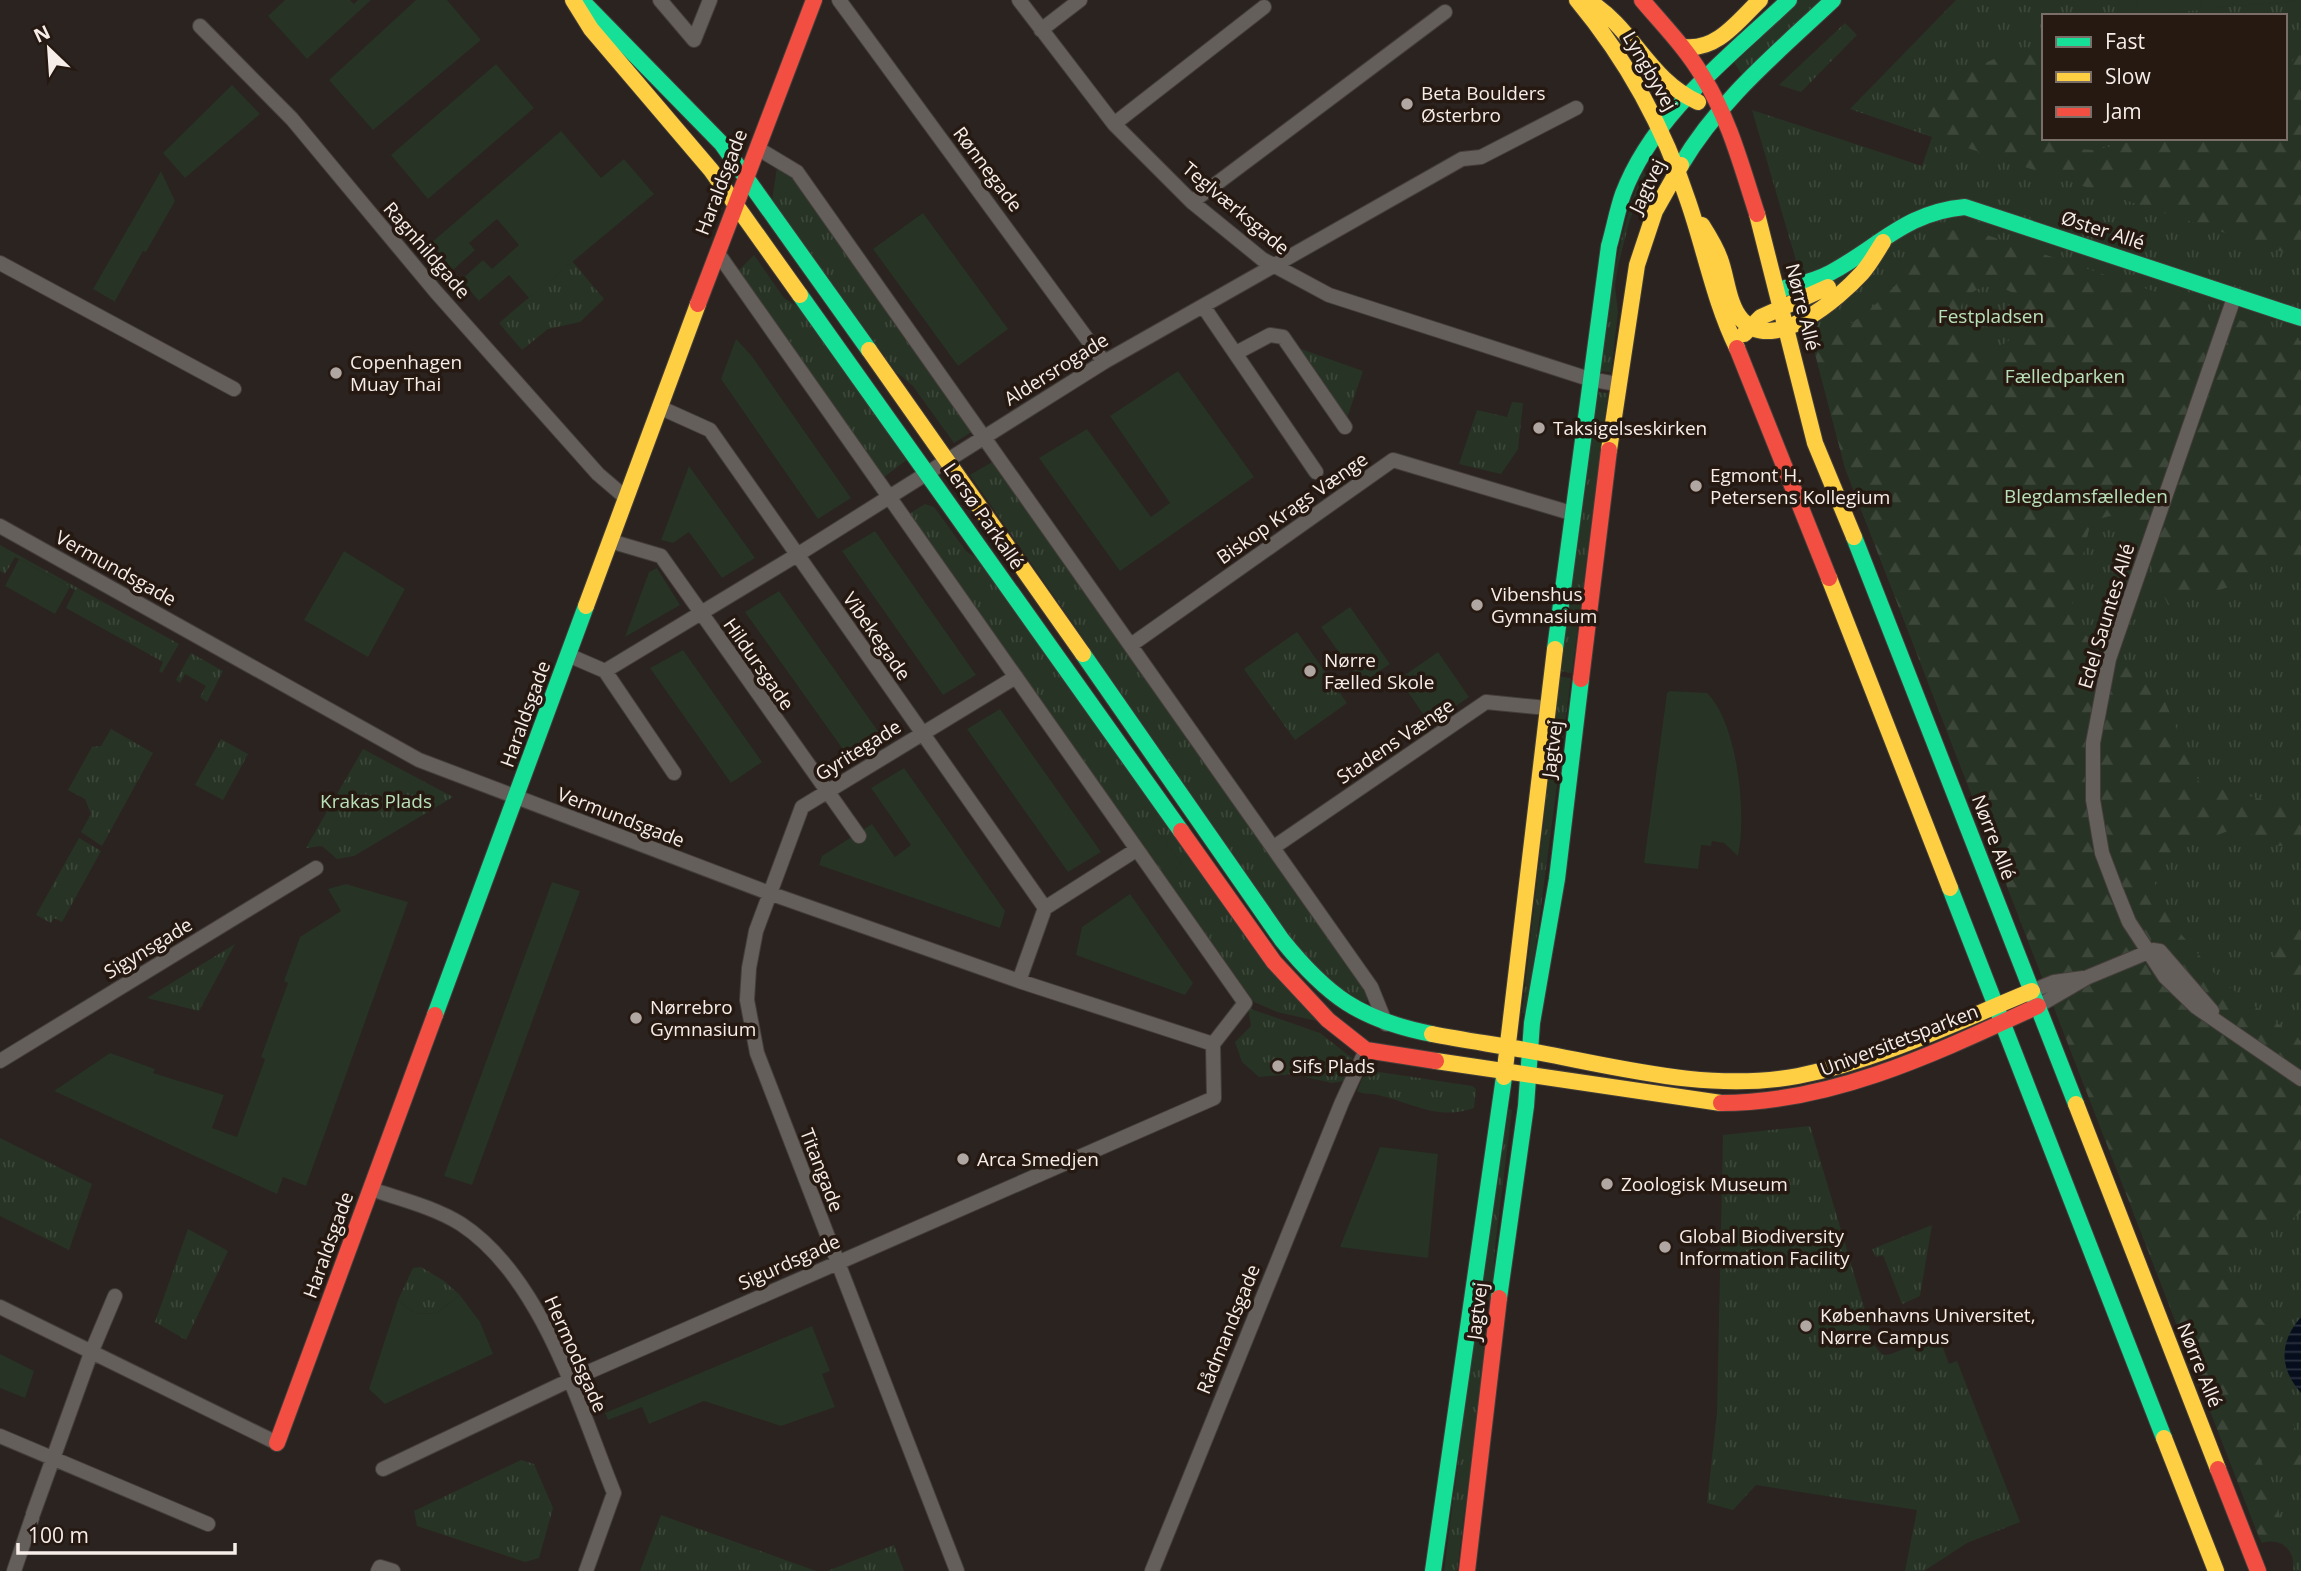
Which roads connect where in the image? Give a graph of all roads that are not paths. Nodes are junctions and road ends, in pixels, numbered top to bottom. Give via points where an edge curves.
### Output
1 (573, 0) edge
2 (580, 0) edge
3 (660, 0) edge
4 (710, 0) edge
5 (814, 0) edge
6 (839, 0) edge
7 (1020, 0) edge
8 (1080, 0) edge
9 (1577, 0) edge
10 (1587, 0) edge
11 (1642, 0) edge
12 (1760, 0) edge
13 (1789, 0) edge
14 (1833, 0) edge
15 (1264, 7) dead end
16 (1444, 12) dead end
17 (200, 26) dead end
18 (1041, 30) junction
19 (1684, 47) junction
20 (1705, 79) junction
21 (1687, 98) junction
22 (1576, 108) dead end
23 (1720, 109) junction
24 (1114, 124) junction
25 (1660, 130) junction
26 (757, 148) junction
27 (1676, 170) junction
28 (746, 176) junction
29 (1688, 200) junction
30 (1192, 202) junction
31 (735, 204) junction
32 (1892, 229) junction
33 (1867, 248) junction
34 (716, 252) junction
35 (0, 263) edge
36 (1275, 268) junction
37 (1778, 290) junction
38 (2235, 295) junction
39 (1203, 306) junction
40 (1782, 307) junction
41 (2301, 318) edge
42 (1749, 327) junction
43 (1787, 327) junction
44 (1736, 348) junction
45 (1236, 353) junction
46 (1104, 362) junction
47 (1589, 379) junction
48 (1617, 384) junction
49 (234, 389) dead end
50 (659, 407) junction
51 (1345, 427) dead end
52 (985, 435) junction
53 (948, 460) junction
54 (1316, 472) dead end
55 (928, 473) junction
56 (626, 498) junction
57 (889, 498) junction
58 (1571, 513) junction
59 (0, 526) edge
60 (610, 541) junction
61 (797, 555) junction
62 (699, 613) junction
63 (1131, 645) junction
64 (568, 655) junction
65 (605, 671) junction
66 (1014, 678) junction
67 (1547, 708) junction
68 (921, 733) junction
69 (674, 773) dead end
70 (827, 792) junction
71 (516, 798) junction
72 (859, 836) dead end
73 (1274, 847) junction
74 (1136, 850) junction
75 (316, 867) dead end
76 (769, 893) junction
77 (1045, 908) junction
78 (2146, 951) junction
79 (1019, 981) junction
80 (2035, 999) junction
81 (1995, 1005) junction
82 (2002, 1023) junction
83 (1386, 1024) junction
84 (1213, 1044) junction
85 (1508, 1047) junction
86 (1367, 1049) junction
87 (1530, 1051) junction
88 (0, 1061) edge
89 (1505, 1071) junction
90 (1528, 1075) junction
91 (2301, 1079) edge
92 (371, 1189) junction
93 (836, 1261) junction
94 (115, 1296) dead end
95 (0, 1307) edge
96 (91, 1353) junction
97 (568, 1381) junction
98 (0, 1436) edge
99 (277, 1443) joint
100 (51, 1459) junction
101 (383, 1469) dead end
102 (208, 1524) dead end
103 (14, 1571) edge
104 (586, 1571) edge
105 (957, 1571) edge
106 (1152, 1571) edge
107 (1433, 1571) edge
108 (1467, 1571) edge
109 (2216, 1571) edge
110 (2258, 1571) edge

1 - 31 street, Lersø Parkallé
2 - 28 street, Lersø Parkallé via 682,101
3 - 4 street via 694,40
5 - 26 street, Haraldsgade
6 - 46 street, Rønnegade
7 - 18 street, Teglværksgade
8 - 18 street
9 - 25 street, Lyngbyvej via 1611,41
10 - 21 street via 1612,14 1660,82
11 - 19 street, Lyngbyvej
12 - 19 street via 1708,46
13 - 20 street, Jagtvej
14 - 23 street, Jagtvej
15 - 24 street
16 - 30 street
17 - 56 street, Ragnhildgade via 292,119 445,302 598,474
18 - 24 street, Teglværksgade
19 - 20 street, Lyngbyvej
20 - 21 street, Jagtvej
20 - 23 street, Lyngbyvej
21 - 23 street
21 - 25 street, Jagtvej
22 - 36 street, Aldersrogade via 1481,157 1462,159
23 - 27 street, Jagtvej
23 - 37 street, Nørre Allé via 1758,216
24 - 30 street, Teglværksgade
25 - 27 street, Lyngbyvej
25 - 47 street, Jagtvej via 1623,194 1609,246
26 - 28 street, Haraldsgade
26 - 52 street via 797,172
27 - 29 street
27 - 48 street, Jagtvej via 1655,211 1637,265
28 - 31 street, Haraldsgade
28 - 53 street, Lersø Parkallé
29 - 42 street via 1714,245 1739,315
29 - 44 street via 1713,294
30 - 36 street, Teglværksgade
31 - 34 street, Haraldsgade
31 - 55 street, Lersø Parkallé
32 - 33 street, Øster Allé
32 - 38 street, Øster Allé via 1929,211 1965,207
32 - 43 street via 1864,272 1846,290
33 - 37 street via 1828,274
33 - 40 street via 1833,285
34 - 50 street, Haraldsgade
34 - 57 street
35 - 49 street
36 - 39 street, Aldersrogade
36 - 47 street, Teglværksgade via 1329,295
37 - 40 street, Nørre Allé
38 - 41 street, Øster Allé
38 - 78 street, Edel Sauntes Allé via 2109,659 2093,743 2092,800 2102,853 2129,922
39 - 45 street
39 - 46 street, Aldersrogade
40 - 42 street
40 - 43 street, Nørre Allé
42 - 43 street via 1764,331
42 - 44 street
43 - 80 street, Nørre Allé via 1818,453
44 - 81 street
45 - 51 street via 1270,335 1283,337
45 - 54 street
46 - 52 street, Aldersrogade
47 - 48 street, Teglværksgade
47 - 58 street, Jagtvej
48 - 87 street, Jagtvej via 1557,879
50 - 56 street, Haraldsgade
50 - 61 street, Vibekegade via 710,430
52 - 53 street, Aldersrogade
52 - 63 street
53 - 55 street, Aldersrogade
53 - 83 street, Lersø Parkallé via 1282,940 1316,982 1345,1004
55 - 57 street, Aldersrogade
55 - 86 street, Lersø Parkallé via 1275,962 1306,1001
56 - 60 street, Haraldsgade
57 - 61 street, Aldersrogade
57 - 66 street
58 - 63 street, Biskop Krags Vænge via 1393,460
58 - 67 street, Jagtvej
59 - 71 street, Vermundsgade via 419,760
60 - 62 street, Hildursgade via 661,556
60 - 64 street, Haraldsgade
61 - 62 street, Aldersrogade
61 - 68 street, Vibekegade
62 - 65 street, Aldersrogade
62 - 70 street, Hildursgade
63 - 73 street
64 - 65 street
64 - 71 street, Haraldsgade
65 - 69 street
66 - 68 street, Gyritegade
66 - 74 street
67 - 73 street, Stadens Vænge via 1486,702
67 - 85 street, Jagtvej
68 - 70 street, Gyritegade
68 - 77 street, Vibekegade
70 - 72 street, Hildursgade
70 - 76 street, Gyritegade via 802,807
71 - 76 street, Vermundsgade
71 - 92 street, Haraldsgade
73 - 83 street via 1371,987
74 - 77 street
74 - 84 street via 1245,1003
75 - 88 street, Sigynsgade
76 - 79 street, Vermundsgade
76 - 93 street, Titangade via 749,968 750,1024
77 - 79 street
78 - 80 street, Universitetsparken via 2088,977 2054,982
78 - 91 street, Edel Sauntes Allé via 2196,1007
79 - 84 street, Vermundsgade
80 - 81 street, Universitetsparken
80 - 82 street, Universitetsparken
80 - 110 street, Nørre Allé
81 - 82 street
81 - 87 street, Universitetsparken via 1835,1068 1763,1081 1713,1080
82 - 90 street, Universitetsparken via 1849,1084 1757,1103 1714,1103
82 - 109 street
83 - 85 street, Lersø Parkallé
84 - 93 street, Sigurdsgade via 1214,1098
85 - 87 street, Universitetsparken
85 - 89 street, Jagtvej
86 - 89 street, Lersø Parkallé
86 - 106 street, Rådmandsgade
87 - 90 street, Jagtvej
89 - 90 street, Universitetsparken
89 - 107 street, Jagtvej
90 - 108 street, Jagtvej
92 - 97 street, Hermodsgade via 460,1223 505,1262 533,1301
92 - 99 street, Haraldsgade
93 - 97 street, Sigurdsgade
93 - 105 street, Titangade
94 - 96 street
95 - 96 street
96 - 99 street
96 - 100 street
97 - 101 street, Sigurdsgade
97 - 104 street, Hermodsgade via 614,1493
98 - 100 street
100 - 102 street
100 - 103 street

